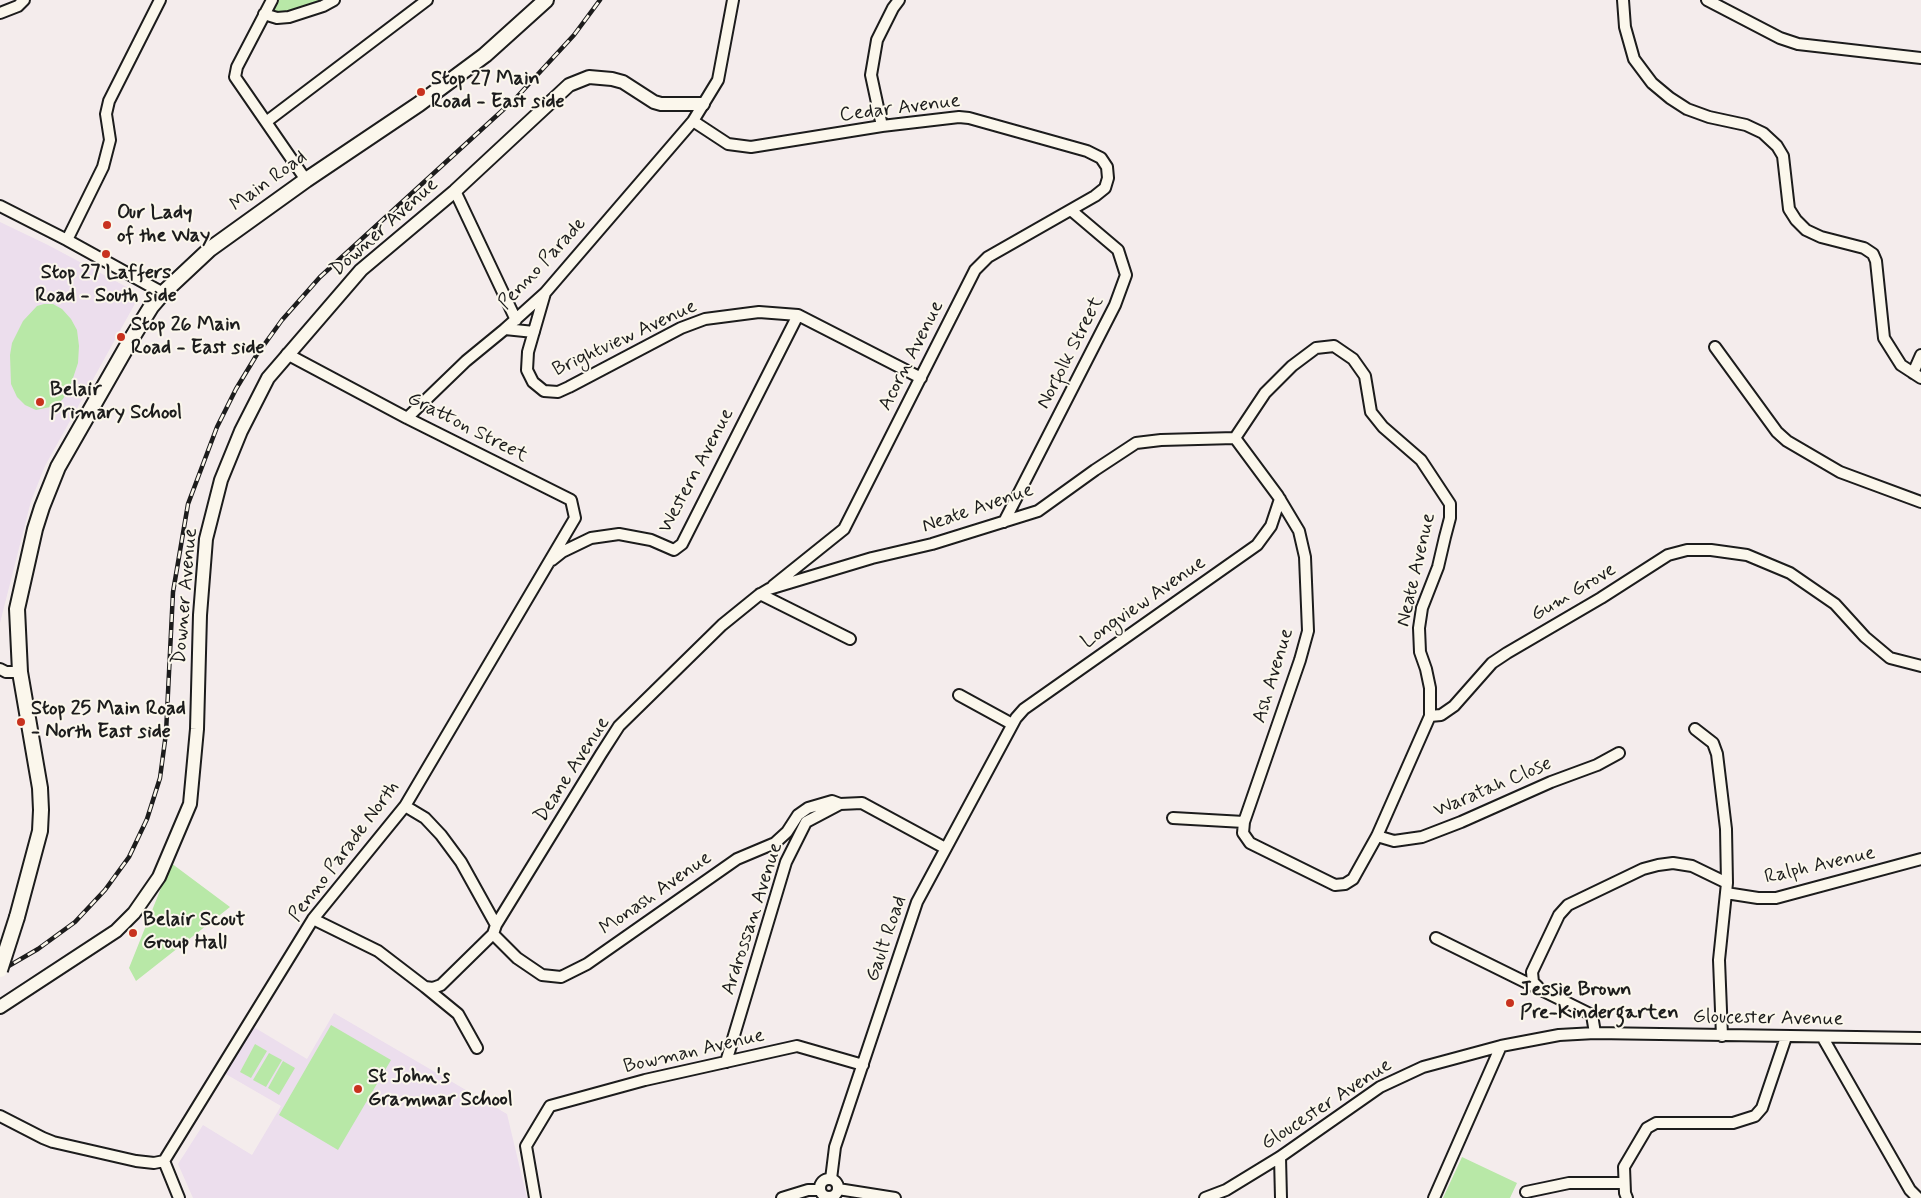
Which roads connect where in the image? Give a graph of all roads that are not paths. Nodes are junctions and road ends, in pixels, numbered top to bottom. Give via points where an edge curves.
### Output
1 (24, 0) edge
2 (160, 0) edge
3 (272, 0) edge
4 (334, 0) edge
5 (427, 0) edge
6 (546, 0) edge
7 (733, 0) edge
8 (899, 0) edge
9 (1623, 0) edge
10 (1707, 0) edge
11 (0, 13) edge
12 (264, 14) junction
13 (1921, 58) edge
14 (703, 104) junction
15 (692, 121) junction
16 (266, 122) junction
17 (882, 126) junction
18 (1107, 167) joint
19 (306, 180) junction
20 (455, 191) junction
21 (0, 206) edge
22 (1072, 211) junction
23 (67, 240) junction
24 (163, 293) junction
25 (545, 293) junction
26 (798, 315) junction
27 (516, 320) junction
28 (505, 329) junction
29 (534, 332) junction
30 (1715, 347) dead end
31 (287, 354) junction
32 (1921, 355) edge
33 (1917, 376) edge
34 (921, 378) junction
35 (407, 418) junction
36 (1235, 438) junction
37 (1280, 499) junction
38 (1921, 502) edge
39 (1004, 522) junction
40 (549, 562) junction
41 (763, 593) junction
42 (850, 638) dead end
43 (1921, 666) edge
44 (0, 669) edge
45 (20, 672) junction
46 (959, 694) dead end
47 (1430, 716) junction
48 (1012, 724) junction
49 (1696, 729) dead end
50 (1619, 753) dead end
51 (840, 804) junction
52 (405, 806) junction
53 (1174, 818) dead end
54 (1244, 822) junction
55 (1376, 836) junction
56 (945, 848) junction
57 (1921, 859) edge
58 (1727, 888) junction
59 (313, 919) junction
60 (494, 930) junction
61 (1436, 938) dead end
62 (0, 970) edge
63 (425, 987) junction
64 (1538, 987) junction
65 (0, 1007) edge
66 (1595, 1034) junction
67 (1722, 1036) junction
68 (1786, 1037) junction
69 (1823, 1038) junction
70 (1921, 1038) edge
71 (1501, 1046) junction
72 (477, 1048) dead end
73 (726, 1062) junction
74 (863, 1065) junction
75 (0, 1116) edge
76 (1280, 1157) junction
77 (164, 1162) junction
78 (831, 1179) junction
79 (1624, 1183) junction
80 (838, 1189) junction
81 (819, 1190) junction
82 (1526, 1192) dead end
83 (179, 1198) edge
84 (536, 1198) edge
85 (782, 1198) edge
86 (895, 1198) edge
87 (1205, 1198) edge
88 (1281, 1198) edge
89 (1434, 1198) edge
90 (1628, 1198) edge
91 (1918, 1198) edge

1 - 11 street
2 - 23 street via 109,101 106,114 110,140 103,167
3 - 12 street
4 - 12 street via 289,17
5 - 16 street
6 - 19 main road, Main Road via 485,55
7 - 14 street, Penno Parade via 718,80
8 - 17 street via 877,40 870,75
9 - 33 street via 1625,27 1634,59 1652,83 1687,109 1746,125 1763,133 1783,156 1788,203 1796,220 1806,230 1821,237 1864,248 1873,254 1884,338 1901,365
10 - 13 street via 1798,44
12 - 16 street via 236,77
14 - 15 street, Penno Parade
14 - 20 street, Downer Avenue via 661,104 623,82 589,77 569,85
15 - 17 street, Cedar Avenue via 728,144 752,147
15 - 25 street, Penno Parade
16 - 19 street
17 - 18 street, Cedar Avenue via 969,118 1087,151 1101,158
18 - 22 street, Acorn Avenue via 1105,188
19 - 24 main road, Main Road via 210,249
20 - 27 street
20 - 31 street, Downer Avenue via 361,270
21 - 23 street
22 - 34 street, Acorn Avenue via 988,257 975,270
22 - 39 street, Norfolk Street via 1118,250 1126,275 1116,305
23 - 24 street
24 - 45 main road, Main Road via 151,307 58,467 42,507 17,609
25 - 27 street, Penno Parade
25 - 29 street, Brightview Avenue
26 - 29 street, Brightview Avenue via 759,312 705,319 681,328 558,392 544,391 532,382 527,370
26 - 34 street, Brightview Avenue
26 - 40 street, Western Avenue via 682,544 674,550 651,540 619,534 591,538
27 - 28 street, Penno Parade
28 - 29 street
28 - 35 street, Penno Parade via 466,361
30 - 38 street via 1787,441 1834,469
31 - 35 street, Gratton Street
31 - 65 street, Downer Avenue via 268,378 242,431 221,480 206,539 190,804 159,877 134,914 116,931
32 - 33 street
34 - 41 street, Acorn Avenue via 844,529
35 - 40 street, Gratton Street via 571,500 575,518
36 - 37 street, Ash Avenue
36 - 39 street, Neate Avenue via 1136,443 1038,511
36 - 47 street, Neate Avenue via 1266,393 1292,366 1316,348 1334,346 1353,359 1365,376 1371,412 1383,427 1421,460 1450,504 1450,518 1438,567 1422,608 1419,628 1420,652 1430,688
37 - 48 street, Longview Avenue via 1271,526 1257,545 1024,710
37 - 54 street, Ash Avenue via 1300,531 1305,557 1308,631
39 - 41 street, Neate Avenue via 872,558
40 - 52 street, Penno Parade North
41 - 42 street
41 - 60 street, Deane Avenue via 722,625 619,726
43 - 47 street, Gum Grove via 1890,658 1864,637 1835,604 1790,573 1747,556 1687,550 1668,555 1507,653 1492,663 1454,706 1442,715
44 - 45 street
45 - 62 main road, Main Road, bridge via 40,788 40,831
46 - 48 street
47 - 55 street
48 - 56 street, Gault Road
49 - 58 street via 1713,743 1717,754 1726,829
50 - 55 street, Waratah Close via 1597,765 1422,836 1394,841
51 - 56 street, Ardrossan Avenue via 862,803
51 - 60 street, Monash Avenue via 832,801 808,808 798,815 776,843 736,859 587,964 560,977 542,975 517,958
51 - 73 street, Ardrossan Avenue via 806,822 786,862
52 - 59 street, Penno Parade North
52 - 60 street, Monash Avenue via 425,818 461,862
53 - 54 street
54 - 55 street via 1244,833 1250,843 1335,886 1353,879
56 - 74 street, Gault Road via 917,902
57 - 58 street, Ralph Avenue via 1776,898 1758,898
58 - 64 street, Ralph Avenue via 1692,866 1673,863 1643,869 1568,905 1559,915 1532,972 1533,982
58 - 67 street via 1719,960
59 - 63 street via 378,951
59 - 77 street, Penno Parade North
60 - 63 street, Deane Avenue via 441,985
61 - 64 street
63 - 72 street via 458,1014
64 - 66 street via 1592,1015
66 - 67 street, Gloucester Avenue
66 - 71 street, Gloucester Avenue
67 - 68 street, Gloucester Avenue
68 - 69 street, Gloucester Avenue
68 - 79 street via 1762,1108 1755,1116 1733,1124 1656,1123 1647,1128 1631,1153 1624,1167
69 - 70 street, Gloucester Avenue
69 - 91 street via 1910,1190
71 - 76 street, Gloucester Avenue via 1407,1073 1368,1094
71 - 89 street
73 - 74 street, Bowman Avenue via 797,1046
73 - 84 street, Bowman Avenue via 550,1106 526,1146
74 - 78 street, Gault Road via 835,1147
75 - 77 street via 53,1142 136,1161
76 - 87 street, Gloucester Avenue via 1226,1190
76 - 88 street
77 - 83 street
78 - 80 street via 837,1183
78 - 81 street via 822,1181
79 - 82 street via 1569,1183
79 - 90 street
80 - 81 street via 831,1198 823,1196
80 - 86 street
81 - 85 street

